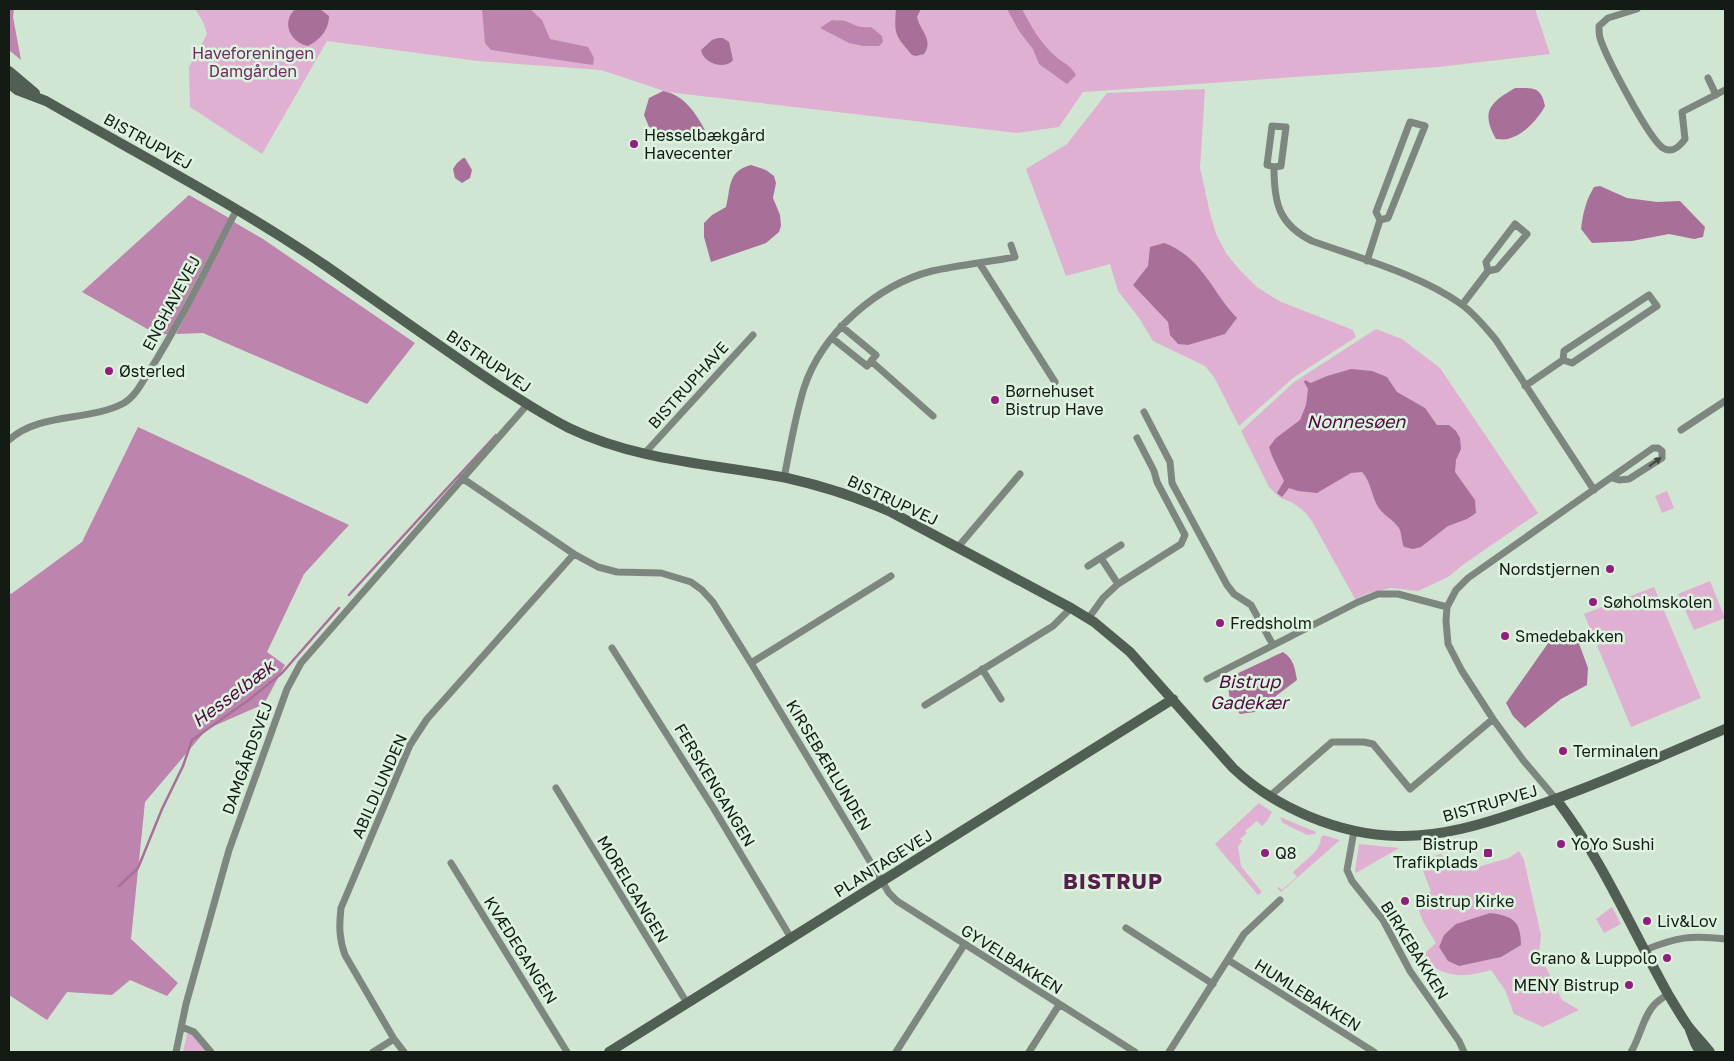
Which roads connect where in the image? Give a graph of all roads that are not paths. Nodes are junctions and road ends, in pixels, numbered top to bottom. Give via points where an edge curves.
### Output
1 (1637, 9) edge
2 (9, 71) edge
3 (1708, 78) dead end
4 (9, 84) edge
5 (1725, 90) edge
6 (1716, 95) junction
7 (46, 101) junction
8 (1274, 167) junction
9 (237, 209) junction
10 (1380, 220) junction
11 (1010, 245) dead end
12 (1367, 261) junction
13 (980, 264) junction
14 (1488, 271) junction
15 (1462, 305) junction
16 (841, 326) junction
17 (753, 335) dead end
18 (832, 338) junction
19 (872, 360) junction
20 (1563, 360) junction
21 (1055, 382) dead end
22 (1526, 386) junction
23 (1725, 401) edge
24 (527, 405) junction
25 (1144, 412) dead end
26 (933, 416) dead end
27 (1681, 430) dead end
28 (1138, 438) dead end
29 (9, 440) edge
30 (644, 454) junction
31 (1020, 474) dead end
32 (462, 478) junction
33 (784, 478) junction
34 (1612, 478) junction
35 (1594, 490) junction
36 (1121, 545) dead end
37 (958, 548) junction
38 (574, 554) junction
39 (1101, 558) junction
40 (1088, 566) dead end
41 (890, 576) dead end
42 (1118, 584) junction
43 (1447, 607) junction
44 (1071, 608) junction
45 (1088, 619) junction
46 (1273, 645) junction
47 (612, 648) dead end
48 (751, 663) junction
49 (982, 669) junction
50 (1207, 679) dead end
51 (1001, 698) dead end
52 (1173, 699) junction
53 (924, 705) dead end
54 (1493, 719) junction
55 (1725, 728) edge
56 (556, 788) dead end
57 (1270, 796) junction
58 (1556, 799) junction
59 (1354, 831) junction
60 (451, 863) dead end
61 (883, 881) junction
62 (1280, 900) dead end
63 (1126, 928) dead end
64 (791, 938) junction
65 (1725, 938) edge
66 (964, 945) junction
67 (1645, 950) junction
68 (1228, 960) junction
69 (1213, 984) junction
70 (1668, 994) junction
71 (687, 1003) junction
72 (1059, 1005) junction
73 (182, 1027) junction
74 (1689, 1027) junction
75 (394, 1039) junction
76 (614, 1051) edge
77 (176, 1052) edge
78 (211, 1052) edge
79 (373, 1052) edge
80 (404, 1052) edge
81 (567, 1052) edge
82 (896, 1052) edge
83 (1029, 1052) edge
84 (1135, 1052) edge
85 (1170, 1052) edge
86 (1374, 1052) edge
87 (1464, 1052) edge
88 (1631, 1052) edge
89 (1700, 1052) edge
90 (1710, 1052) edge

1 - 6 street via 1608,18 1599,26 1599,36 1628,95 1657,143 1665,149 1680,147 1685,139 1682,112
2 - 7 main road, BISTRUPVEJ
3 - 6 street
4 - 7 main road, BISTRUPVEJ
5 - 6 street
7 - 9 main road, BISTRUPVEJ
8 - 8 street via 1267,165 1272,126 1286,127 1281,166
8 - 12 street via 1274,191 1279,210 1289,224 1312,241
9 - 24 main road, BISTRUPVEJ
9 - 29 street, ENGHAVEVEJ via 165,346 133,397 110,408 29,426
10 - 10 street via 1388,218 1425,126 1410,122 1376,212
10 - 12 street
11 - 13 street via 1015,257
12 - 15 street via 1431,286
13 - 16 street via 932,271 902,282 876,297
13 - 21 street
14 - 14 street via 1497,269 1527,234 1515,224 1486,262
14 - 15 street
15 - 22 street via 1496,340
16 - 18 street
16 - 19 street via 876,355
17 - 30 street, BISTRUPHAVE
18 - 19 street via 867,366
18 - 33 street via 805,386
19 - 26 street
20 - 20 street via 1572,363 1657,306 1650,295 1564,351
20 - 22 street
22 - 35 street
23 - 27 street
24 - 30 main road, BISTRUPVEJ via 585,435
24 - 32 street, DAMGÅRDSVEJ
25 - 46 street via 1170,462 1172,483 1227,585 1251,605
28 - 42 street via 1185,535 1181,544
30 - 33 main road, BISTRUPVEJ
31 - 37 street
32 - 38 street, KIRSEBÆRLUNDEN
32 - 73 street, DAMGÅRDSVEJ via 301,663 287,689 220,880
33 - 37 main road, BISTRUPVEJ via 832,489 868,502
34 -> 34 street via 1630,479 1662,458 1662,451 1653,448
34 - 35 street
35 - 43 street via 1468,578 1456,590
36 - 39 street
37 - 44 main road, BISTRUPVEJ
38 - 48 street, KIRSEBÆRLUNDEN via 598,567 617,572 661,573 691,582 713,602
38 - 75 street, ABILDLUNDEN via 427,719 410,745 341,908 340,934 345,956
39 - 40 street
39 - 42 street
41 - 48 street
42 - 45 street
43 - 46 street via 1398,594 1378,594
43 - 54 street via 1446,635 1450,649
44 - 45 main road, BISTRUPVEJ
44 - 49 street via 1053,626
45 - 52 main road, BISTRUPVEJ via 1130,652
46 - 50 street
47 - 64 street, FERSKENGANGEN
48 - 61 street, KIRSEBÆRLUNDEN
49 - 51 street
49 - 53 street
52 - 57 main road, BISTRUPVEJ via 1233,768
52 - 61 main road, PLANTAGEVEJ
54 - 57 street via 1410,789 1373,744 1332,742
54 - 58 street
55 - 58 main road, BISTRUPVEJ
56 - 71 street, MORELGANGEN
57 - 59 main road, BISTRUPVEJ via 1297,811
58 - 59 main road, BISTRUPVEJ via 1472,827 1436,833 1399,836
58 - 67 main road via 1587,844
59 - 87 street, BIRKEBAKKEN via 1347,870 1352,881 1383,920 1410,972
60 - 81 street, KVÆDEGANGEN
61 - 64 main road, PLANTAGEVEJ
61 - 66 street, GYVELBAKKEN via 897,901
62 - 68 street via 1244,934
63 - 69 street
64 - 71 main road, PLANTAGEVEJ
65 - 67 street via 1680,938
66 - 72 street, GYVELBAKKEN
66 - 82 street
67 - 70 main road
68 - 69 street
68 - 86 street, HUMLEBAKKEN
69 - 85 street
70 - 74 main road
70 - 88 street via 1654,1005
71 - 76 main road, PLANTAGEVEJ
72 - 83 street
72 - 84 street, GYVELBAKKEN
73 - 77 street, DAMGÅRDSVEJ
73 - 78 street via 201,1038
74 - 89 main road
74 - 90 main road
75 - 79 street
75 - 80 street, ABILDLUNDEN

